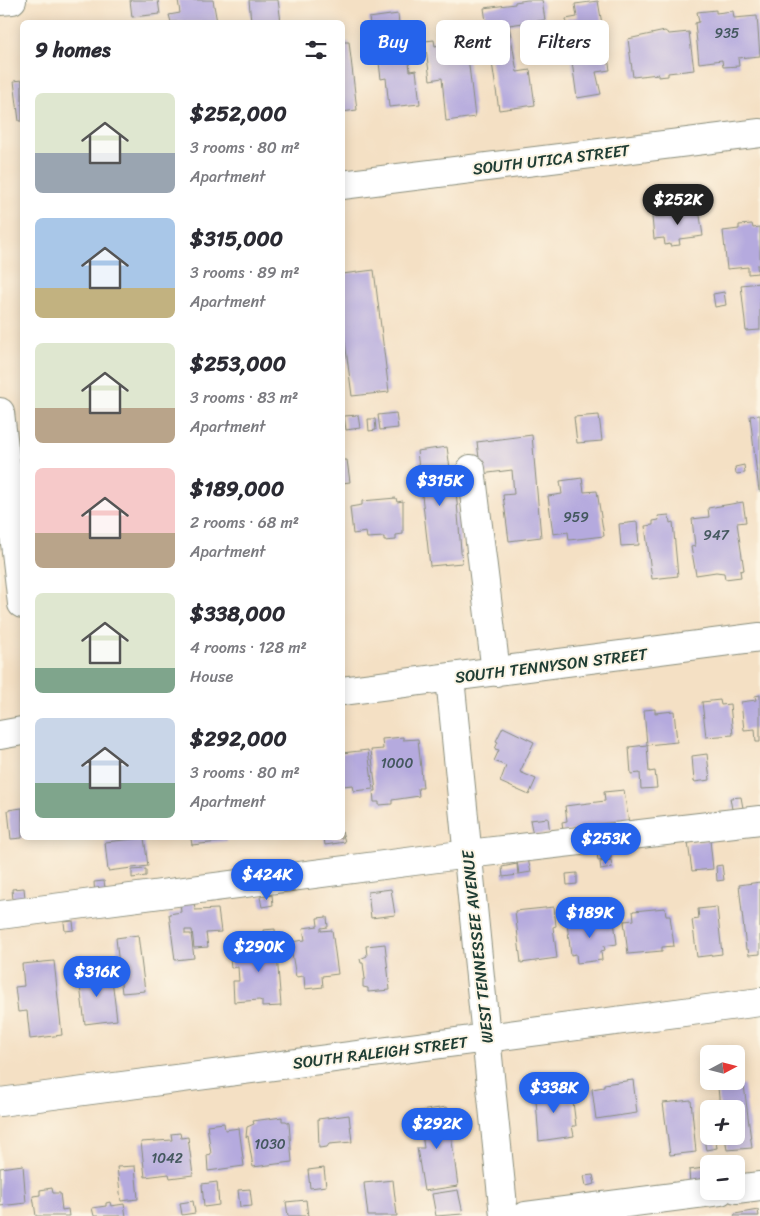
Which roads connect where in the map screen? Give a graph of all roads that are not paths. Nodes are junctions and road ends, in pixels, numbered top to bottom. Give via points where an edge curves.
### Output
1 (12, 0) edge
2 (0, 1) edge
3 (760, 133) edge
4 (345, 185) edge
5 (0, 412) edge
6 (471, 469) dead end
7 (19, 543) edge
8 (20, 563) edge
9 (760, 637) edge
10 (496, 672) junction
11 (450, 678) junction
12 (345, 691) edge
13 (20, 731) edge
14 (0, 735) edge
15 (760, 820) edge
16 (468, 854) junction
17 (0, 915) edge
18 (760, 1002) edge
19 (486, 1038) junction
20 (0, 1102) edge
21 (760, 1186) edge
22 (745, 1188) edge
23 (700, 1194) edge
24 (504, 1216) edge
25 (526, 1216) edge

1 - 2 street
3 - 4 street, SOUTH UTICA STREET
5 - 7 street
6 - 10 street
7 - 8 street
9 - 10 street, SOUTH TENNYSON STREET
10 - 11 street, SOUTH TENNYSON STREET
11 - 12 street, SOUTH TENNYSON STREET
11 - 16 street, WEST TENNESSEE AVENUE
13 - 14 street
15 - 16 street
16 - 17 street
16 - 19 street, WEST TENNESSEE AVENUE
18 - 19 street, SOUTH RALEIGH STREET
19 - 20 street, SOUTH RALEIGH STREET
19 - 24 street, WEST TENNESSEE AVENUE
21 - 22 street
23 - 25 street

